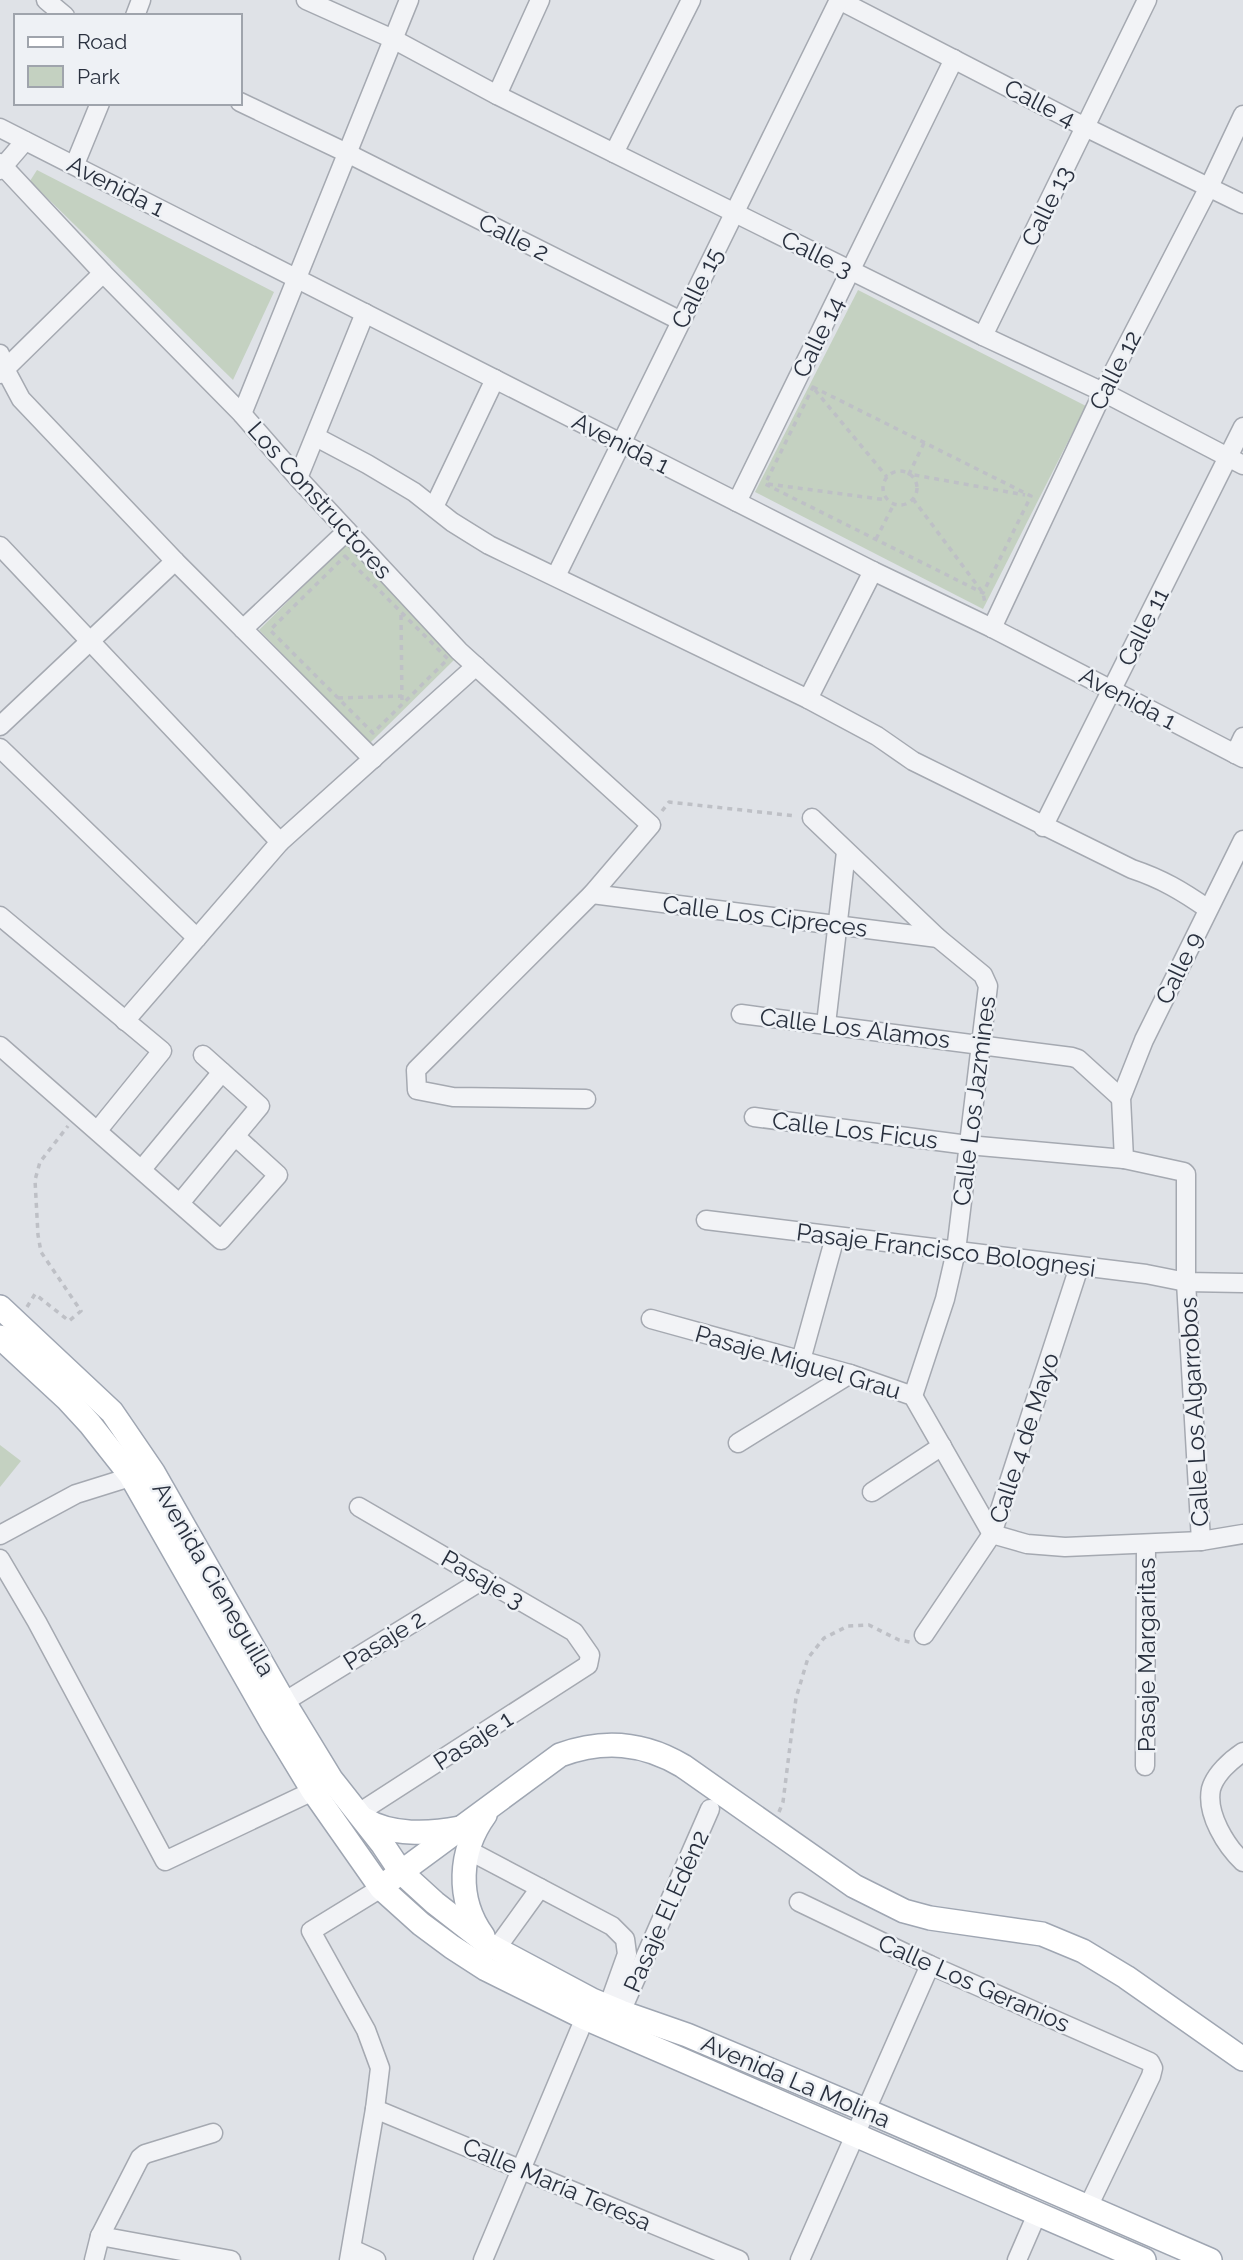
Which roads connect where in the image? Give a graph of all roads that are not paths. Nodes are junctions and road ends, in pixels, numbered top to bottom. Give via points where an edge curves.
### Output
1 (46, 0) edge
2 (306, 0) edge
3 (409, 0) edge
4 (540, 0) edge
5 (691, 0) edge
6 (839, 0) edge
7 (1147, 0) edge
8 (63, 14) edge
9 (393, 39) junction
10 (954, 59) junction
11 (497, 96) junction
12 (242, 103) edge
13 (99, 105) edge
14 (1243, 115) edge
15 (1085, 127) junction
16 (0, 128) edge
17 (25, 141) junction
18 (347, 153) junction
19 (614, 153) junction
20 (75, 164) junction
21 (1, 166) edge
22 (1209, 187) junction
23 (1243, 204) edge
24 (734, 213) junction
25 (851, 271) junction
26 (103, 273) junction
27 (297, 278) junction
28 (365, 313) junction
29 (681, 321) junction
30 (983, 336) junction
31 (2, 366) edge
32 (495, 379) junction
33 (1103, 392) junction
34 (242, 414) junction
35 (1243, 428) edge
36 (316, 437) junction
37 (621, 443) junction
38 (1236, 461) edge
39 (298, 478) junction
40 (737, 502) junction
41 (434, 507) junction
42 (347, 531) junction
43 (0, 546) edge
44 (175, 561) junction
45 (873, 571) junction
46 (556, 576) junction
47 (992, 628) junction
48 (243, 629) junction
49 (90, 640) junction
50 (475, 666) junction
51 (1112, 690) junction
52 (808, 699) junction
53 (0, 726) edge
54 (1243, 737) edge
55 (0, 748) edge
56 (1239, 756) edge
57 (373, 759) junction
58 (811, 818) road end
59 (1043, 827) junction
60 (1243, 840) edge
61 (280, 842) junction
62 (846, 852) junction
63 (592, 894) junction
64 (1208, 909) junction
65 (0, 916) edge
66 (839, 925) junction
67 (197, 938) junction
68 (938, 938) junction
69 (741, 1014) dead end
70 (125, 1021) junction
71 (826, 1024) junction
72 (981, 1044) junction
73 (0, 1046) edge
74 (203, 1055) dead end
75 (222, 1072) junction
76 (1121, 1098) junction
77 (586, 1099) dead end
78 (754, 1117) dead end
79 (98, 1130) junction
80 (235, 1136) junction
81 (968, 1145) junction
82 (1124, 1159) junction
83 (142, 1169) junction
84 (180, 1203) junction
85 (706, 1220) dead end
86 (835, 1237) junction
87 (956, 1251) junction
88 (1079, 1266) junction
89 (1186, 1282) junction
90 (1243, 1283) edge
91 (0, 1307) edge
92 (651, 1319) dead end
93 (0, 1337) edge
94 (801, 1360) junction
95 (850, 1374) junction
96 (913, 1396) junction
97 (738, 1443) dead end
98 (942, 1446) junction
99 (142, 1474) junction
100 (872, 1492) dead end
101 (359, 1507) dead end
102 (992, 1534) junction
103 (1243, 1534) edge
104 (0, 1535) edge
105 (1201, 1541) junction
106 (1146, 1544) junction
107 (0, 1559) edge
108 (484, 1579) junction
109 (924, 1635) dead end
110 (588, 1665) joint
111 (284, 1702) junction
112 (1243, 1752) edge
113 (1145, 1766) dead end
114 (313, 1791) junction
115 (493, 1805) junction
116 (710, 1809) dead end
117 (357, 1814) junction
118 (463, 1827) junction
119 (468, 1850) junction
120 (1243, 1862) edge
121 (401, 1872) junction
122 (381, 1888) junction
123 (540, 1888) junction
124 (799, 1902) dead end
125 (493, 1947) junction
126 (930, 1965) junction
127 (602, 2009) junction
128 (1243, 2059) edge
129 (375, 2109) junction
130 (865, 2110) junction
131 (214, 2133) dead end
132 (855, 2134) junction
133 (523, 2169) junction
134 (1088, 2207) junction
135 (1037, 2214) junction
136 (100, 2236) junction
137 (350, 2255) edge
138 (93, 2260) edge
139 (231, 2260) edge
140 (376, 2260) edge
141 (483, 2260) edge
142 (739, 2260) edge
143 (800, 2260) edge
144 (1017, 2260) edge
145 (1144, 2260) edge
146 (1210, 2260) edge

1 - 8 street
2 - 9 street
3 - 9 street
4 - 11 street
5 - 19 street
6 - 10 street, Calle 4
6 - 24 street, Calle 15
7 - 15 street, Calle 13
9 - 11 street, Calle 3
9 - 18 street
10 - 15 street, Calle 4
10 - 25 street, Calle 14
11 - 19 street, Calle 3
12 - 18 street
13 - 20 street
14 - 22 street, Calle 12
15 - 22 street, Calle 4
15 - 30 street, Calle 13
16 - 17 street, Avenida 1
17 - 20 street, Avenida 1
17 - 21 street
18 - 27 street
18 - 29 street, Calle 2
19 - 24 street, Calle 3
20 - 27 street, Avenida 1
21 - 26 street, Los Constructores
22 - 23 street, Calle 4
22 - 33 street, Calle 12
24 - 25 street, Calle 3
24 - 29 street, Calle 15
25 - 30 street, Calle 3
25 - 40 street, Calle 14 via 805,383
26 - 31 street
26 - 34 street, Los Constructores
27 - 28 street, Avenida 1
27 - 34 street
28 - 32 street, Avenida 1
28 - 36 street
29 - 37 street, Calle 15
30 - 33 street, Calle 3
31 - 44 street via 21,399
32 - 37 street, Avenida 1
32 - 41 street
33 - 38 street, Calle 3
33 - 47 street, Calle 12
34 - 39 street, Los Constructores
35 - 38 street, Calle 11
36 - 39 street
36 - 41 street
37 - 40 street, Avenida 1
37 - 46 street, Calle 15
38 - 51 street, Calle 11
39 - 42 street, Los Constructores
40 - 45 street, Avenida 1
41 - 46 street via 489,545
42 - 48 street
42 - 50 street, Los Constructores
43 - 49 street
44 - 48 street
44 - 49 street
45 - 47 street, Avenida 1
45 - 52 street
46 - 52 street
47 - 51 street, Avenida 1
48 - 57 street
49 - 53 street
49 - 61 street
50 - 57 street
50 - 63 street, Los Constructores via 651,825
51 - 56 street, Avenida 1
51 - 59 street, Calle 11
52 - 59 street via 913,761
54 - 56 street
55 - 67 street
57 - 61 street
58 - 62 street, Calle Los Jazmines
59 - 64 street via 1160,878
60 - 64 street, Calle 9
61 - 67 street
62 - 66 street
62 - 68 street, Calle Los Jazmines
63 - 66 street, Calle Los Cipreces
63 - 77 street via 416,1070 417,1090 453,1097
64 - 76 street, Calle 9
65 - 70 street
66 - 68 street, Calle Los Cipreces
66 - 71 street
67 - 70 street
68 - 72 street, Calle Los Jazmines via 987,981
69 - 71 street, Calle Los Alamos
70 - 79 street via 162,1051
71 - 72 street, Calle Los Alamos
72 - 76 street, Calle Los Alamos via 1078,1059
72 - 81 street, Calle Los Jazmines
73 - 79 street
74 - 75 street
75 - 80 street via 260,1106
75 - 83 street
76 - 82 street
78 - 81 street, Calle Los Ficus
79 - 83 street
80 - 84 street
80 - 84 street via 278,1175 222,1240
81 - 82 street, Calle Los Ficus
81 - 87 street, Calle Los Jazmines
82 - 89 street, Calle Los Ficus via 1186,1174
83 - 84 street
85 - 86 street, Pasaje Francisco Bolognesi
86 - 87 street, Pasaje Francisco Bolognesi
86 - 94 street
87 - 88 street, Pasaje Francisco Bolognesi
87 - 96 street, Calle Los Jazmines
88 - 89 street, Pasaje Francisco Bolognesi
88 - 102 street, Calle 4 de Mayo
89 - 90 street, Pasaje Francisco Bolognesi
89 - 105 street, Calle Los Algarrobos
91 - 99 main road, Avenida Cieneguilla via 112,1412
92 - 94 street, Pasaje Miguel Grau
93 - 99 main road, Avenida Cieneguilla
94 - 95 street, Pasaje Miguel Grau
95 - 96 street, Pasaje Miguel Grau
95 - 97 street
96 - 98 street, Pasaje Miguel Grau
98 - 100 street
98 - 102 street, Pasaje Miguel Grau
99 - 104 street via 76,1494
99 - 111 main road, Avenida Cieneguilla
99 - 114 main road, Avenida Cieneguilla via 273,1726
101 - 108 street, Pasaje 3
102 - 106 street via 1048,1547
102 - 109 street, Calle 4 de Mayo
103 - 105 street
105 - 106 street
106 - 113 street, Pasaje Margaritas
107 - 114 street via 165,1861
108 - 110 street, Pasaje 3 via 575,1632 590,1655
108 - 111 street, Pasaje 2
110 - 117 street, Pasaje 1
111 - 117 main road, Avenida Cieneguilla
112 - 120 street via 1220,1772 1212,1788 1211,1805 1220,1830
114 - 122 main road, Avenida Cieneguilla
115 - 118 main road
115 - 119 main road
115 - 128 main road via 560,1755 574,1750 603,1744 652,1750 683,1766 854,1886 904,1911 1042,1934 1083,1951
116 - 127 street, Pasaje El Edén2
117 - 118 main road via 373,1825 393,1830 430,1832
117 - 121 main road, Avenida Cieneguilla
118 - 121 main road
119 - 123 street
119 - 125 main road via 464,1871 467,1903
121 - 122 main road
121 - 125 main road, Avenida La Molina
122 - 127 main road, Avenida La Molina via 486,1969
122 - 129 street via 311,1931 366,2030 380,2068
123 - 125 street
123 - 127 street via 612,1926 625,1939 627,1954
124 - 126 street, Calle Los Geranios
125 - 127 main road, Avenida La Molina
126 - 130 street
126 - 134 street, Calle Los Geranios via 1150,2062 1151,2076
127 - 130 main road, Avenida La Molina via 687,2035
127 - 132 main road, Avenida La Molina
127 - 133 street
129 - 133 street, Calle María Teresa
129 - 137 street
130 - 132 street
130 - 134 main road, Avenida La Molina
131 - 136 street via 140,2158
132 - 135 main road, Avenida La Molina
132 - 143 street
133 - 141 street
133 - 142 street, Calle María Teresa
134 - 146 main road, Avenida La Molina
135 - 144 street
135 - 145 main road, Avenida La Molina
136 - 138 street
136 - 139 street
137 - 140 street

